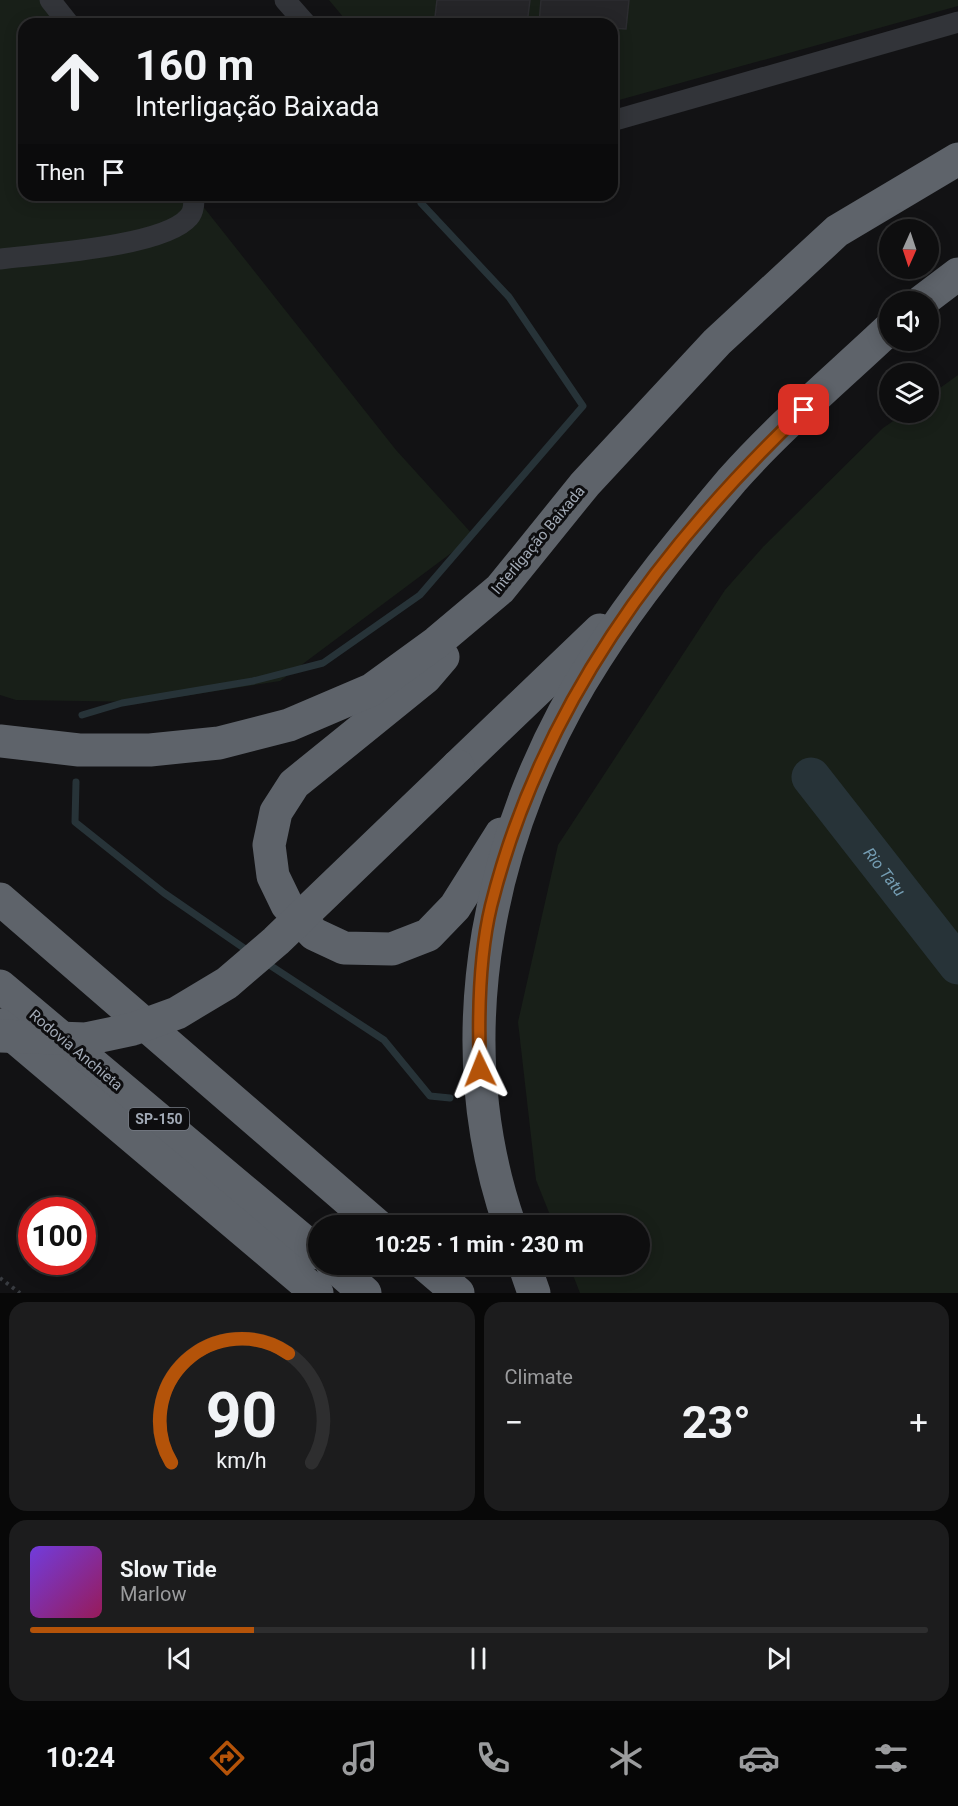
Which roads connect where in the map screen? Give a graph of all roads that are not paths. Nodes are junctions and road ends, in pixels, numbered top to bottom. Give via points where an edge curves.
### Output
1 (50, 0) edge
2 (285, 0) edge
3 (64, 18) edge
4 (301, 18) edge
5 (958, 22) edge
6 (618, 119) edge
7 (958, 159) edge
8 (194, 201) edge
9 (0, 259) edge
10 (958, 274) edge
11 (936, 291) edge
12 (879, 339) edge
13 (646, 585) junction
14 (500, 588) junction
15 (0, 741) edge
16 (524, 798) junction
17 (0, 899) edge
18 (0, 986) edge
19 (0, 1026) edge
20 (0, 1036) edge
21 (365, 1215) edge
22 (506, 1215) edge
23 (308, 1245) edge
24 (345, 1275) edge
25 (437, 1275) edge
26 (528, 1275) edge
27 (317, 1293) edge
28 (365, 1293) edge
29 (458, 1293) edge
30 (534, 1293) edge

1 - 3 street
2 - 4 street
5 - 6 street
7 - 14 highway, Interligação Baixada via 837,231 717,342 585,484
8 - 9 street via 189,218 128,244
10 - 11 highway
12 - 13 highway via 753,459
13 - 16 highway via 588,670 546,747
13 - 20 highway, bridge via 276,941 227,982 177,1013 133,1029 86,1039
14 - 15 highway, Interligação Baixada via 437,642 371,690 289,725 219,743 150,750 79,750
14 - 16 highway via 425,678 294,784 276,812 269,845 273,876 287,905 314,934 344,948 392,949 428,935 455,907
16 - 22 highway via 491,908 478,1011 481,1107
17 - 21 highway
18 - 23 highway, Rodovia Anchieta / SP-150
19 - 27 highway, Rodovia Anchieta / SP-150
24 - 28 highway
25 - 29 highway
26 - 30 highway

